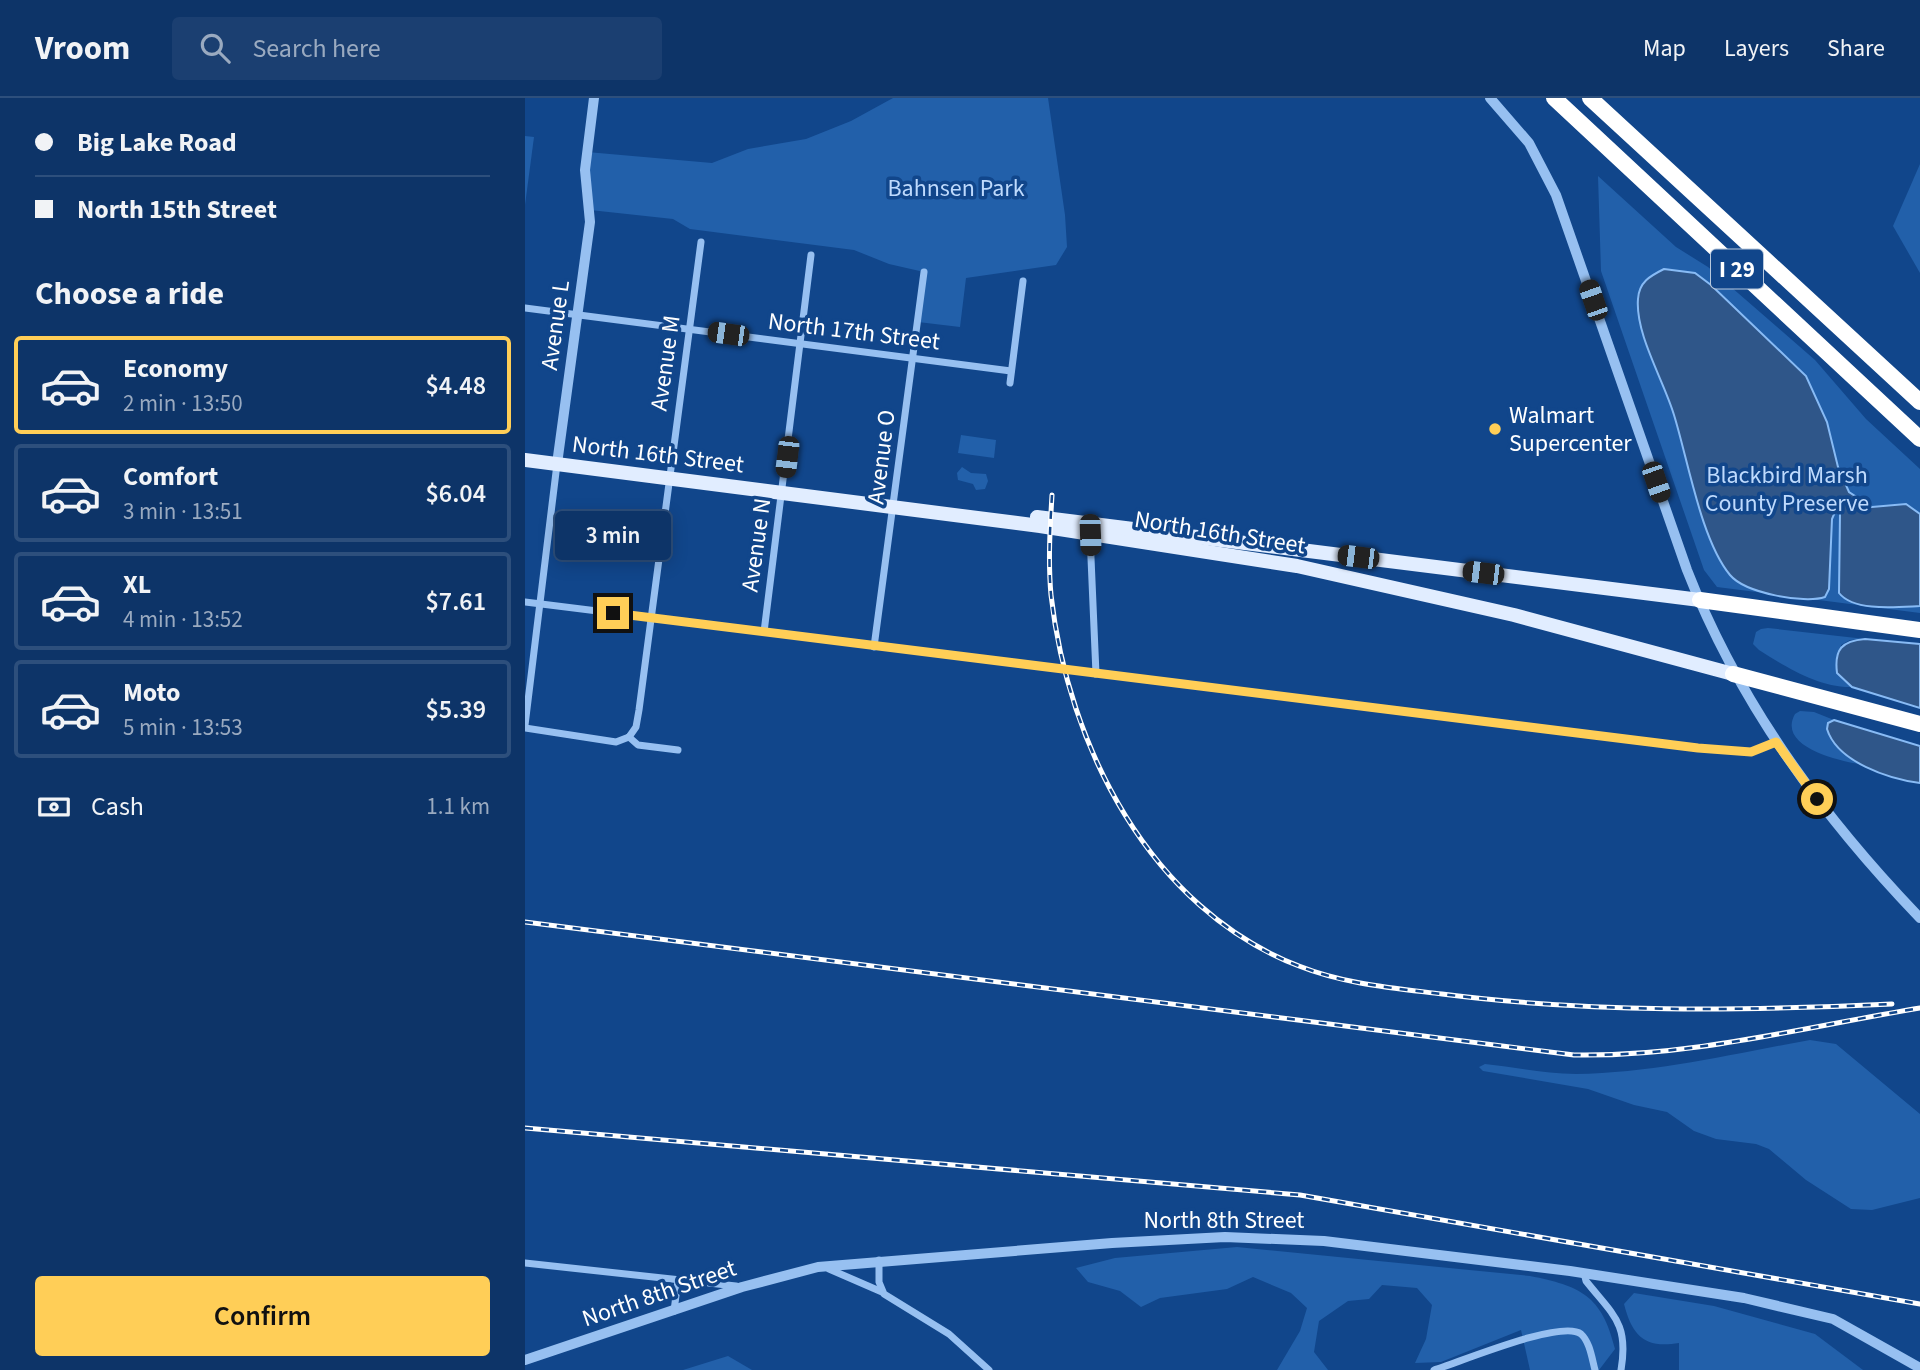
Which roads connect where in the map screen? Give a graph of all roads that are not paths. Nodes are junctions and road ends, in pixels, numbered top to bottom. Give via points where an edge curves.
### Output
1 (594, 98) edge
2 (1490, 98) edge
3 (1554, 98) edge
4 (1590, 98) edge
5 (701, 242) dead end
6 (811, 255) dead end
7 (924, 272) dead end
8 (1023, 281) dead end
9 (525, 307) edge
10 (577, 314) junction
11 (690, 329) junction
12 (801, 344) junction
13 (913, 358) junction
14 (1011, 371) junction
15 (1010, 383) dead end
16 (1920, 402) edge
17 (1920, 439) edge
18 (525, 450) edge
19 (558, 459) junction
20 (525, 460) edge
21 (670, 474) junction
22 (784, 488) junction
23 (894, 503) junction
24 (1090, 535) junction
25 (1700, 600) junction
26 (525, 601) edge
27 (539, 603) junction
28 (651, 618) junction
29 (1920, 630) edge
30 (764, 632) junction
31 (874, 647) junction
32 (1096, 674) junction
33 (1733, 674) junction
34 (1920, 724) edge
35 (525, 726) edge
36 (629, 737) junction
37 (1776, 742) junction
38 (678, 750) dead end
39 (1920, 918) edge
40 (879, 1260) junction
41 (525, 1263) edge
42 (818, 1267) junction
43 (1584, 1273) junction
44 (678, 1280) junction
45 (742, 1287) junction
46 (884, 1294) junction
47 (674, 1311) junction
48 (525, 1360) edge
49 (1920, 1368) edge
50 (989, 1370) edge
51 (1434, 1370) edge
52 (1595, 1370) edge
53 (1621, 1370) edge

1 - 10 street, Avenue L via 585,170 590,213
2 - 25 street via 1529,143 1556,195
3 - 17 highway, I 29
4 - 16 highway, I 29
5 - 11 street, Avenue M
6 - 12 street, Avenue N
7 - 13 street, Avenue O
8 - 14 street
9 - 10 street, North 17th Street
10 - 11 street, North 17th Street
10 - 19 street, Avenue L
11 - 12 street, North 17th Street
11 - 21 street, Avenue M
12 - 13 street, North 17th Street
12 - 22 street, Avenue N
13 - 14 street, North 17th Street
13 - 23 street, Avenue O
14 - 15 street
18 - 19 main road, North 16th Street
19 - 20 main road, North 16th Street
19 - 21 main road, North 16th Street
19 - 27 street, Avenue L
21 - 22 main road, North 16th Street
21 - 28 street, Avenue M
22 - 23 main road, North 16th Street
22 - 30 street, Avenue N
23 - 24 main road, North 16th Street
23 - 25 main road, North 16th Street
23 - 31 street, Avenue O
24 - 32 street
24 - 33 main road, North 16th Street via 1285,564 1370,582 1645,648
25 - 29 highway
25 - 33 street
26 - 27 street
27 - 28 street
27 - 35 street, Avenue L
28 - 30 street
28 - 36 street, Avenue M via 636,727
30 - 31 street
31 - 32 street
32 - 37 street via 1730,752 1758,751
33 - 34 highway
33 - 37 street
35 - 36 street via 616,742
36 - 38 street via 638,744
37 - 39 street via 1846,837
40 - 42 street, North 8th Street
40 - 43 street, North 8th Street via 1137,1241 1264,1238 1324,1241
40 - 46 street
41 - 44 street
42 - 45 street, North 8th Street
42 - 46 street via 844,1273
43 - 49 street, North 8th Street via 1818,1314 1852,1328
43 - 53 street via 1622,1326
44 - 45 street
44 - 47 street
45 - 47 street, North 8th Street
46 - 50 street via 949,1334
47 - 48 street, North 8th Street
51 - 52 street via 1533,1335 1564,1329 1585,1339

